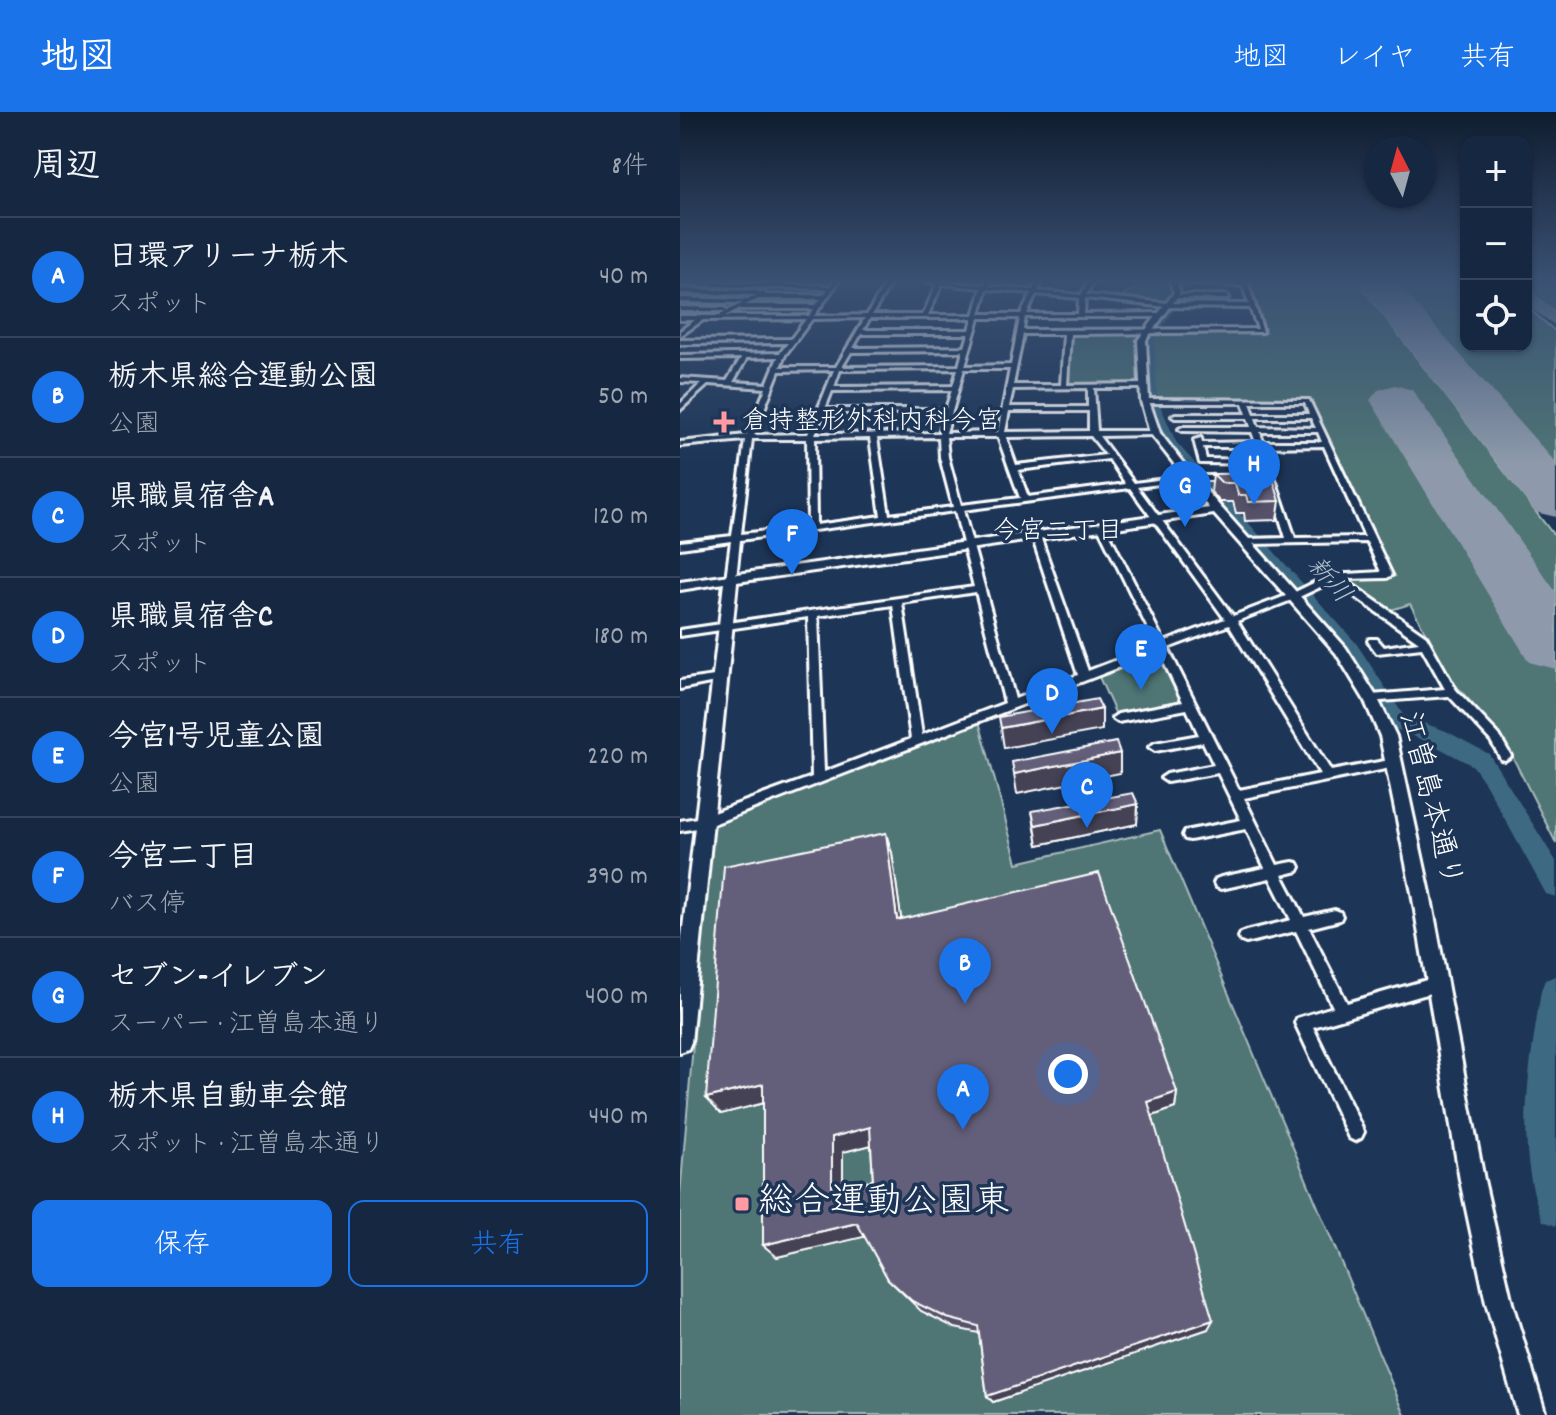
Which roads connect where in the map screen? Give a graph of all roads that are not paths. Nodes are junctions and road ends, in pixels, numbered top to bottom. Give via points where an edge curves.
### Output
1 (791, 341) edge
2 (680, 342) edge
3 (701, 342) edge
4 (854, 342) edge
5 (968, 342) edge
6 (1018, 342) edge
7 (1066, 342) edge
8 (1142, 342) edge
9 (966, 349) junction
10 (849, 350) junction
11 (782, 355) junction
12 (745, 356) junction
13 (680, 357) edge
14 (713, 357) junction
15 (960, 367) junction
16 (1013, 367) junction
17 (838, 368) junction
18 (777, 369) junction
19 (680, 380) edge
20 (697, 380) junction
21 (708, 381) junction
22 (728, 384) junction
23 (770, 386) junction
24 (1143, 386) junction
25 (1010, 387) junction
26 (1064, 387) junction
27 (1091, 387) junction
28 (954, 388) junction
29 (829, 389) junction
30 (1145, 401) junction
31 (1190, 401) junction
32 (1246, 401) junction
33 (680, 408) edge
34 (1006, 409) junction
35 (1091, 409) junction
36 (821, 411) junction
37 (947, 411) junction
38 (1194, 415) junction
39 (1250, 415) junction
40 (1175, 416) dead end
41 (1314, 416) junction
42 (1183, 429) dead end
43 (1196, 429) junction
44 (1255, 429) junction
45 (1320, 430) junction
46 (1093, 433) junction
47 (1155, 433) junction
48 (1001, 434) junction
49 (942, 435) junction
50 (811, 436) junction
51 (873, 436) junction
52 (749, 437) junction
53 (680, 444) edge
54 (1327, 444) junction
55 (1199, 445) junction
56 (1260, 445) junction
57 (1109, 457) junction
58 (1266, 462) junction
59 (1014, 468) junction
60 (1189, 478) junction
61 (1244, 478) edge
62 (1257, 478) edge
63 (1271, 478) junction
64 (1129, 486) junction
65 (1025, 499) junction
66 (957, 508) junction
67 (1218, 510) junction
68 (885, 518) junction
69 (1156, 519) junction
70 (1102, 527) junction
71 (812, 528) junction
72 (1036, 536) junction
73 (735, 538) junction
74 (1370, 539) junction
75 (1291, 540) junction
76 (1246, 542) junction
77 (680, 545) edge
78 (967, 545) junction
79 (1333, 577) junction
80 (731, 579) junction
81 (680, 586) edge
82 (979, 589) junction
83 (1294, 596) junction
84 (897, 601) junction
85 (813, 613) junction
86 (1231, 620) junction
87 (726, 626) junction
88 (680, 633) edge
89 (1373, 641) dead end
90 (1426, 644) junction
91 (1162, 645) junction
92 (1084, 676) junction
93 (721, 678) junction
94 (680, 685) edge
95 (1452, 692) junction
96 (1371, 699) junction
97 (1191, 704) junction
98 (1011, 705) junction
99 (1118, 718) dead end
100 (1208, 737) junction
101 (917, 741) junction
102 (1155, 747) dead end
103 (1505, 756) dead end
104 (1395, 763) junction
105 (1223, 768) junction
106 (1328, 776) junction
107 (1167, 778) dead end
108 (818, 779) junction
109 (1237, 795) junction
110 (703, 822) junction
111 (1251, 823) junction
112 (680, 826) edge
113 (1190, 835) dead end
114 (1293, 867) dead end
115 (1275, 871) junction
116 (1221, 883) dead end
117 (688, 892) edge
118 (1335, 916) dead end
119 (1301, 924) junction
120 (1246, 937) dead end
121 (685, 947) edge
122 (1437, 984) junction
123 (1343, 1011) junction
124 (680, 1042) edge
125 (1355, 1132) dead end
126 (1532, 1415) edge

1 - 11 street
2 - 3 street
4 - 10 street
5 - 9 street
6 - 16 street
7 - 26 street
8 - 24 street, 江曽島本通り
9 - 10 street
9 - 15 street
10 - 17 street
11 - 12 street
11 - 18 street
12 - 14 street
12 - 22 street
13 - 14 street
14 - 20 street
15 - 16 street
15 - 17 street
15 - 28 street
16 - 25 street
17 - 18 street
17 - 29 street
18 - 23 street
19 - 20 street
20 - 21 street
21 - 22 street
21 - 33 street
22 - 23 street
23 - 52 street
24 - 27 street
24 - 30 street, 江曽島本通り
25 - 26 street
25 - 34 street
26 - 27 street
27 - 35 street
28 - 29 street
28 - 37 street
29 - 36 street
30 - 31 street
30 - 47 street, 江曽島本通り
31 - 32 street
31 - 38 street
32 - 39 street
32 - 41 street via 1307,401
34 - 35 street
34 - 48 street
35 - 46 street
36 - 37 street
36 - 50 street
37 - 49 street
38 - 39 street
38 - 40 street
38 - 43 street
39 - 41 street
39 - 44 street
41 - 45 street
42 - 43 street
43 - 44 street
43 - 55 street
44 - 45 street
44 - 56 street
45 - 54 street
46 - 47 street
46 - 48 street
46 - 57 street
47 - 60 street, 江曽島本通り
48 - 49 street
48 - 59 street
49 - 51 street
49 - 66 street
50 - 51 street
50 - 52 street
50 - 71 street
51 - 68 street
52 - 53 street
52 - 73 street
54 - 56 street
54 - 74 street
55 - 56 street
55 - 58 street via 1203,461
56 - 58 street
57 - 59 street
57 - 64 street
58 - 63 street
59 - 65 street
60 - 61 street
60 - 64 street
60 - 67 street, 江曽島本通り
62 - 63 street
63 - 75 street
64 - 65 street
64 - 69 street
65 - 66 street
66 - 68 street
66 - 78 street
67 - 69 street
67 - 76 street, 江曽島本通り
68 - 71 street
69 - 70 street
69 - 86 street
70 - 72 street
70 - 91 street
71 - 73 street
72 - 78 street
72 - 92 street
73 - 77 street
73 - 80 street
74 - 75 street
74 - 79 street via 1387,575
75 - 76 street
76 - 83 street, 江曽島本通り
78 - 80 street
78 - 82 street
79 - 83 street
79 - 90 street
80 - 81 street
80 - 87 street
82 - 84 street
82 - 98 street
83 - 86 street
83 - 96 street, 江曽島本通り via 1341,651
84 - 85 street
84 - 101 street
85 - 87 street
85 - 108 street
86 - 91 street
86 - 106 street
87 - 88 street
87 - 93 street
89 - 90 street via 1381,651
90 - 95 street
91 - 92 street
91 - 97 street
92 - 98 street
93 - 94 street
93 - 110 street
95 - 96 street
95 - 103 street
96 - 104 street, 江曽島本通り
97 - 99 street
97 - 100 street
98 - 101 street
100 - 102 street
100 - 105 street
101 - 108 street
104 - 106 street
104 - 122 street, 江曽島本通り
105 - 107 street
105 - 109 street
106 - 109 street
108 - 110 street
109 - 111 street
110 - 112 street
110 - 117 street
111 - 113 street
111 - 115 street
114 - 115 street
115 - 116 street
115 - 119 street
117 - 121 street
118 - 119 street
119 - 120 street
119 - 123 street
121 - 124 street
122 - 123 street
122 - 126 street, 江曽島本通り via 1475,1195
123 - 125 street via 1303,1023

